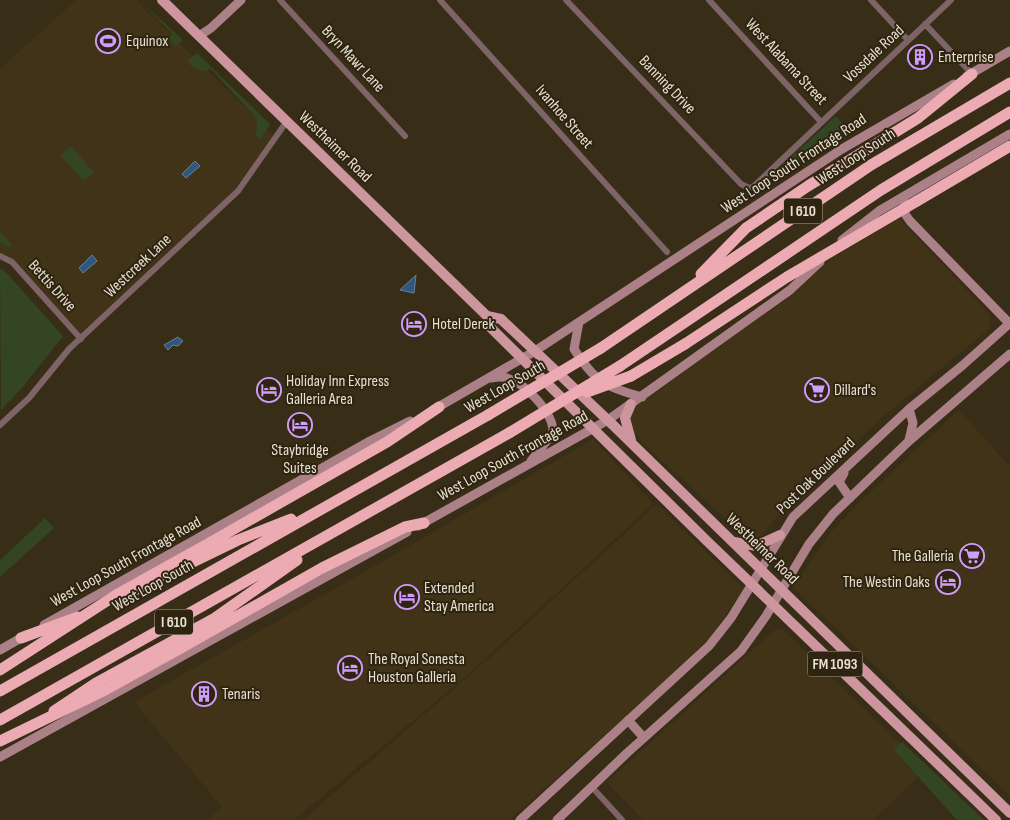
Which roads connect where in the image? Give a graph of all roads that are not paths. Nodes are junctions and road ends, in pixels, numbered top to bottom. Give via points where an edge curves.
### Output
1 (162, 0) edge
2 (241, 0) edge
3 (280, 0) edge
4 (440, 0) edge
5 (566, 0) edge
6 (708, 0) edge
7 (872, 0) edge
8 (951, 0) edge
9 (926, 24) junction
10 (199, 36) junction
11 (908, 40) junction
12 (1010, 51) edge
13 (972, 74) junction
14 (1010, 83) edge
15 (1010, 112) edge
16 (287, 121) junction
17 (821, 122) junction
18 (1010, 134) edge
19 (405, 136) dead end
20 (1010, 146) edge
21 (920, 187) junction
22 (749, 188) joint
23 (667, 252) dead end
24 (0, 256) edge
25 (682, 294) junction
26 (487, 316) junction
27 (579, 322) junction
28 (1010, 323) edge
29 (81, 339) junction
30 (535, 351) junction
31 (1010, 354) edge
32 (522, 359) junction
33 (486, 379) junction
34 (642, 397) junction
35 (565, 400) junction
36 (631, 404) junction
37 (439, 407) junction
38 (909, 409) junction
39 (608, 420) junction
40 (0, 425) edge
41 (593, 429) junction
42 (909, 441) junction
43 (632, 444) junction
44 (528, 465) junction
45 (846, 468) junction
46 (850, 498) junction
47 (323, 506) junction
48 (424, 523) junction
49 (348, 524) junction
50 (780, 534) junction
51 (733, 542) junction
52 (760, 569) junction
53 (752, 584) junction
54 (782, 590) junction
55 (773, 604) junction
56 (21, 638) junction
57 (0, 650) edge
58 (0, 670) edge
59 (847, 675) junction
60 (0, 691) edge
61 (886, 693) junction
62 (0, 720) edge
63 (628, 720) junction
64 (644, 738) junction
65 (0, 742) edge
66 (918, 744) junction
67 (0, 746) edge
68 (0, 758) edge
69 (959, 765) junction
70 (591, 786) junction
71 (1010, 813) edge
72 (520, 820) edge
73 (556, 820) edge
74 (622, 820) edge
75 (996, 820) edge

1 - 10 main road, Westheimer Road
2 - 10 main road
3 - 19 street, Bryn Mawr Lane
4 - 23 street, Ivanhoe Street
5 - 22 street, Banning Drive
6 - 17 street, West Alabama Street
7 - 11 street
8 - 9 street, Vossdale Road
9 - 11 street, Vossdale Road
9 - 13 street
10 - 16 main road, Westheimer Road
11 - 17 street, Vossdale Road
12 - 13 main road, West Loop South Frontage Road
13 - 25 highway via 918,118 746,228
13 - 27 main road, West Loop South Frontage Road via 842,149
14 - 25 highway, West Loop South / I 610 via 871,165
15 - 35 highway, I 610, bridge via 881,190
16 - 26 main road, Westheimer Road
16 - 29 street, Westcreek Lane via 238,191
17 - 22 street, Vossdale Road
18 - 21 main road, West Loop South Frontage Road
20 - 35 highway, bridge via 786,276 631,376
21 - 28 main road via 905,201 905,214
21 - 34 main road, West Loop South Frontage Road via 860,225 790,290
24 - 29 street, Bettis Drive via 12,262
25 - 47 highway, West Loop South / I 610, bridge via 601,348 488,416
26 - 30 main road, Westheimer Road via 501,319
26 - 32 main road, Westheimer Road via 491,328
27 - 30 main road, West Loop South Frontage Road
27 - 34 main road via 574,348 586,368 601,382
28 - 38 main road, Post Oak Boulevard
29 - 40 street, Westcreek Lane via 29,398
30 - 32 main road, West Loop South Frontage Road
30 - 39 main road, Westheimer Road / FM 1093
31 - 42 main road
32 - 33 main road, West Loop South Frontage Road
32 - 41 main road, Westheimer Road / FM 1093
33 - 37 main road, West Loop South Frontage Road
33 - 44 main road via 505,377 514,380 534,397 552,420 550,439
34 - 36 main road, West Loop South Frontage Road
35 - 49 highway, I 610, bridge
36 - 39 main road, West Loop South Frontage Road
36 - 43 main road via 625,422
37 - 56 main road, West Loop South Frontage Road via 370,441
37 - 58 highway, bridge via 387,442 116,595
38 - 42 main road via 913,423
38 - 45 main road, Post Oak Boulevard
39 - 41 main road, West Loop South Frontage Road
39 - 43 main road, Westheimer Road / FM 1093
41 - 44 main road, West Loop South Frontage Road
41 - 53 main road, Westheimer Road / FM 1093
42 - 46 main road
43 - 51 main road, Westheimer Road / FM 1093
44 - 48 main road, West Loop South Frontage Road
45 - 46 main road via 839,482
45 - 50 main road, Post Oak Boulevard via 798,512
46 - 54 main road via 817,533
47 - 56 highway via 238,540 85,614
47 - 60 highway, West Loop South / I 610
48 - 65 highway, bridge via 405,527 322,568 105,690
48 - 68 main road, West Loop South Frontage Road
49 - 62 highway, I 610
49 - 67 highway via 215,618 96,683
50 - 51 main road via 756,546
50 - 52 main road, Post Oak Boulevard
51 - 52 main road, Westheimer Road / FM 1093
52 - 53 main road, Post Oak Boulevard
52 - 54 main road, Westheimer Road / FM 1093
53 - 55 main road, Westheimer Road / FM 1093
53 - 63 main road, Post Oak Boulevard via 709,646
54 - 55 main road
54 - 61 main road, Westheimer Road / FM 1093
55 - 59 main road, Westheimer Road / FM 1093
55 - 64 main road via 740,651
56 - 57 main road, West Loop South Frontage Road
59 - 61 main road via 854,670
59 - 66 main road, Westheimer Road / FM 1093
61 - 69 main road, Westheimer Road / FM 1093
63 - 64 main road
63 - 72 main road, Post Oak Boulevard
64 - 70 main road
66 - 69 main road via 951,764
66 - 75 main road, Westheimer Road / FM 1093
69 - 71 main road, Westheimer Road / FM 1093
70 - 73 main road
70 - 74 street

